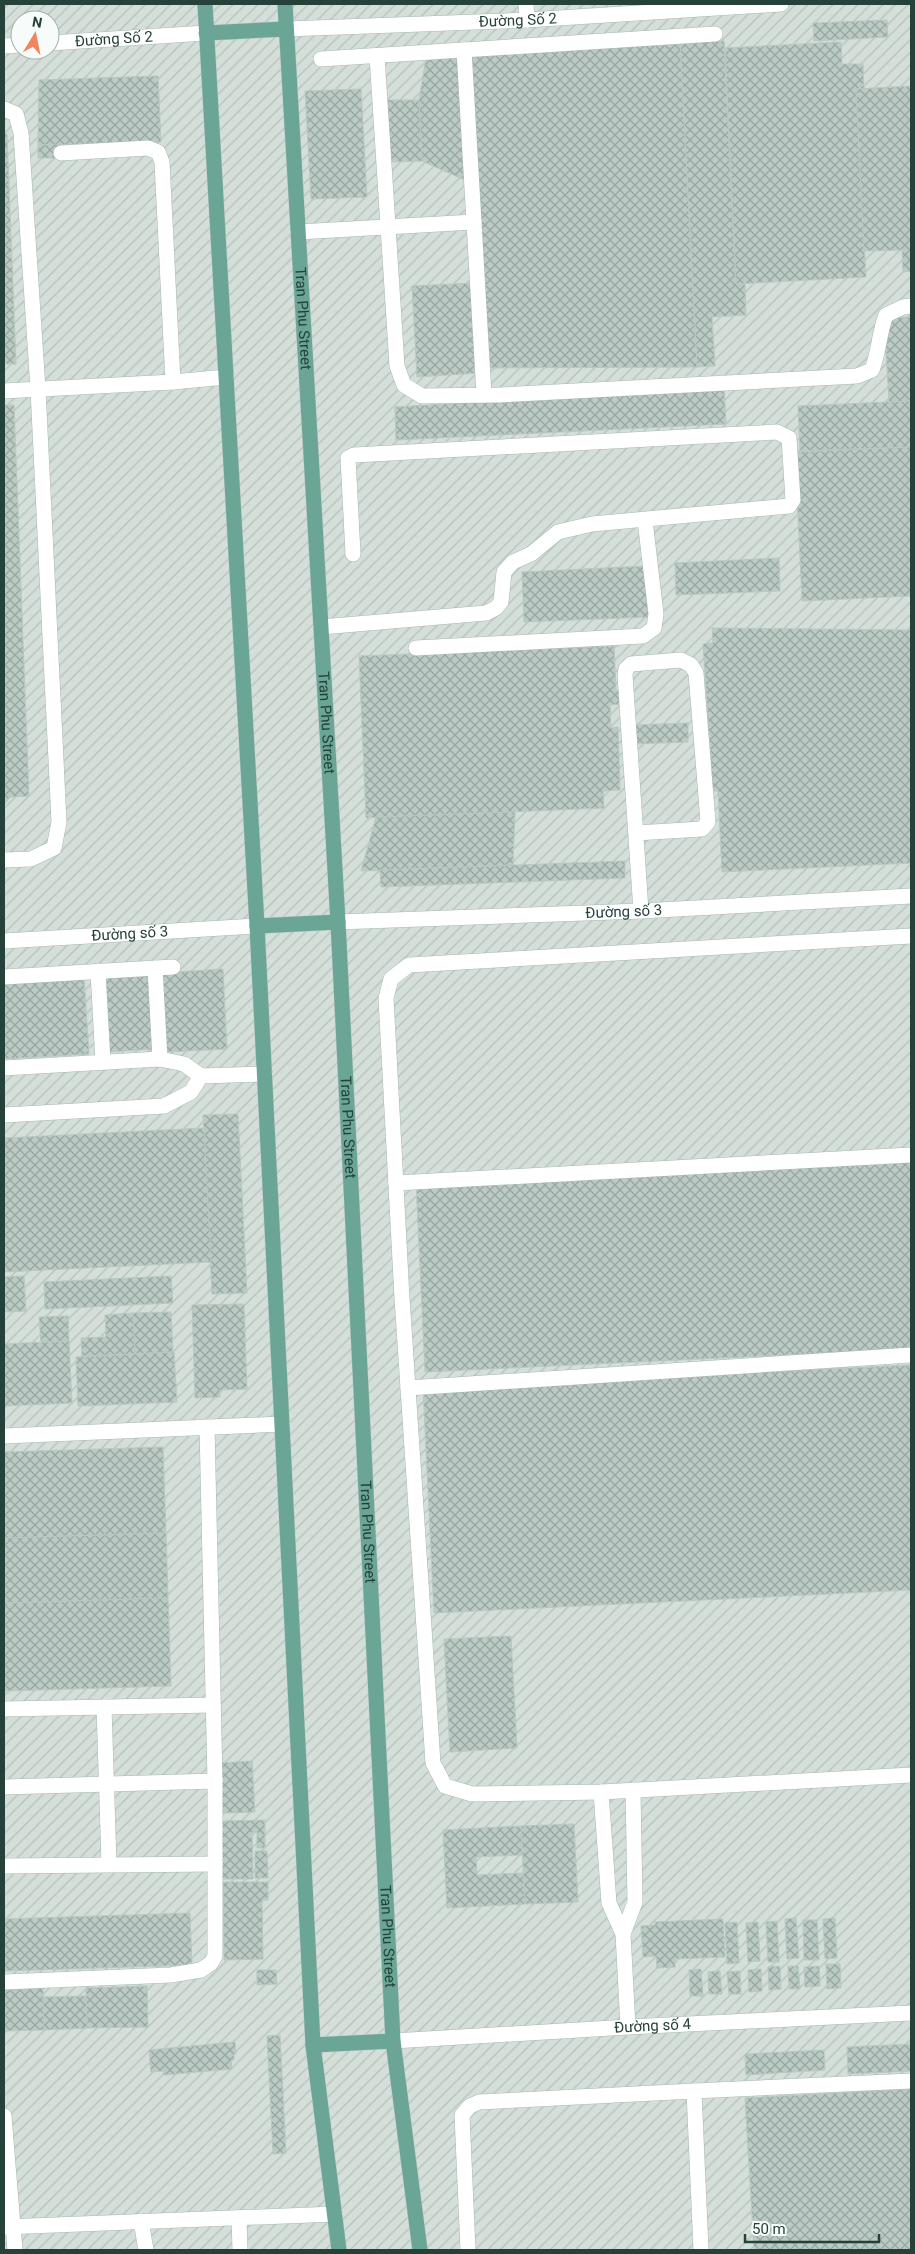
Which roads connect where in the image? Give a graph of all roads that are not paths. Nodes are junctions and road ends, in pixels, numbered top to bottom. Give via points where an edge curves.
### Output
1 (204, 4) edge
2 (285, 4) edge
3 (526, 4) edge
4 (781, 4) edge
5 (526, 20) junction
6 (286, 29) junction
7 (206, 33) junction
8 (715, 34) dead end
9 (60, 42) edge
10 (464, 50) junction
11 (376, 56) junction
12 (321, 59) dead end
13 (4, 109) edge
14 (61, 153) dead end
15 (474, 222) junction
16 (388, 227) junction
17 (298, 232) junction
18 (911, 306) edge
19 (226, 377) junction
20 (173, 382) junction
21 (38, 389) junction
22 (4, 391) edge
23 (484, 395) junction
24 (645, 520) junction
25 (353, 554) dead end
26 (321, 627) junction
27 (416, 648) dead end
28 (636, 833) junction
29 (4, 860) edge
30 (911, 896) edge
31 (642, 911) junction
32 (338, 922) junction
33 (258, 926) junction
34 (911, 936) edge
35 (4, 941) edge
36 (173, 967) dead end
37 (155, 968) junction
38 (98, 971) junction
39 (4, 977) edge
40 (160, 1059) junction
41 (103, 1062) junction
42 (4, 1068) edge
43 (265, 1074) junction
44 (201, 1076) junction
45 (4, 1116) edge
46 (911, 1155) edge
47 (396, 1183) junction
48 (911, 1355) edge
49 (408, 1388) junction
50 (282, 1424) junction
51 (207, 1427) junction
52 (4, 1436) edge
53 (213, 1705) junction
54 (104, 1707) junction
55 (4, 1709) edge
56 (911, 1775) edge
57 (215, 1781) junction
58 (106, 1784) junction
59 (4, 1787) edge
60 (634, 1790) junction
61 (601, 1792) junction
62 (109, 1863) junction
63 (215, 1864) junction
64 (4, 1866) edge
65 (624, 1934) junction
66 (4, 1982) edge
67 (911, 2013) edge
68 (628, 2027) junction
69 (393, 2041) junction
70 (313, 2045) junction
71 (911, 2081) edge
72 (694, 2091) junction
73 (4, 2116) edge
74 (334, 2214) junction
75 (239, 2218) junction
76 (141, 2221) junction
77 (9, 2226) edge
78 (15, 2250) edge
79 (146, 2250) edge
80 (240, 2250) edge
81 (339, 2250) edge
82 (420, 2250) edge
83 (468, 2250) edge
84 (701, 2250) edge

1 - 7 main road
2 - 6 main road, Tran Phu Street
3 - 5 street
4 - 5 street, Đường Số 2
5 - 6 street, Đường Số 2
6 - 7 main road
6 - 17 main road, Tran Phu Street
7 - 9 street, Đường Số 2
7 - 19 main road
8 - 10 street
10 - 11 street
10 - 15 street
11 - 12 street
11 - 16 street
13 - 21 street via 16,114 21,133
14 - 20 street via 148,148 158,152 162,162
15 - 16 street
15 - 23 street
16 - 17 street
16 - 23 street via 397,366 404,385 422,396
17 - 26 main road, Tran Phu Street
18 - 23 street via 886,314 872,370 857,376
19 - 20 street
19 - 33 main road
20 - 21 street
21 - 22 street
21 - 29 street via 59,822 54,848 31,859
24 - 25 street via 789,506 793,500 789,438 777,432 354,455 348,458
24 - 26 street via 592,524 558,532 531,554 513,562 504,572 501,602 486,613
24 - 27 street via 656,614 654,628 643,636
26 - 32 main road, Tran Phu Street
28 - 28 street via 626,669 631,664 681,660 691,664 696,673 708,822 702,829
28 - 31 street
30 - 31 street, Đường số 3
31 - 32 street, Đường số 3
32 - 33 main road
32 - 69 main road, Tran Phu Street
33 - 35 street, Đường số 3
33 - 43 main road
34 - 47 street via 409,965 391,979 386,998
36 - 37 street
37 - 38 street
37 - 40 street
38 - 39 street
38 - 41 street
40 - 41 street
40 - 44 street via 184,1064
41 - 42 street
43 - 44 street
43 - 50 main road
44 - 45 street via 191,1092 164,1106
46 - 47 street
47 - 49 street
48 - 49 street
49 - 61 street via 433,1763 445,1786 472,1794
50 - 51 street
50 - 70 main road
51 - 52 street
51 - 53 street
53 - 54 street
53 - 57 street
54 - 55 street
54 - 58 street
56 - 60 street
57 - 58 street
57 - 63 street
58 - 59 street
58 - 62 street
60 - 61 street
60 - 65 street via 635,1902
61 - 65 street via 608,1903
62 - 63 street
62 - 64 street
63 - 66 street via 215,1956 201,1970 171,1976
65 - 68 street
67 - 68 street, Đường số 4
68 - 69 street, Đường số 4
69 - 70 main road
69 - 82 main road, Tran Phu Street
70 - 74 main road
71 - 72 street
72 - 83 street via 480,2102 470,2106 462,2115
72 - 84 street
73 - 77 street
74 - 75 street
74 - 81 main road
75 - 76 street
75 - 80 street
76 - 77 street
76 - 79 street
77 - 78 street

